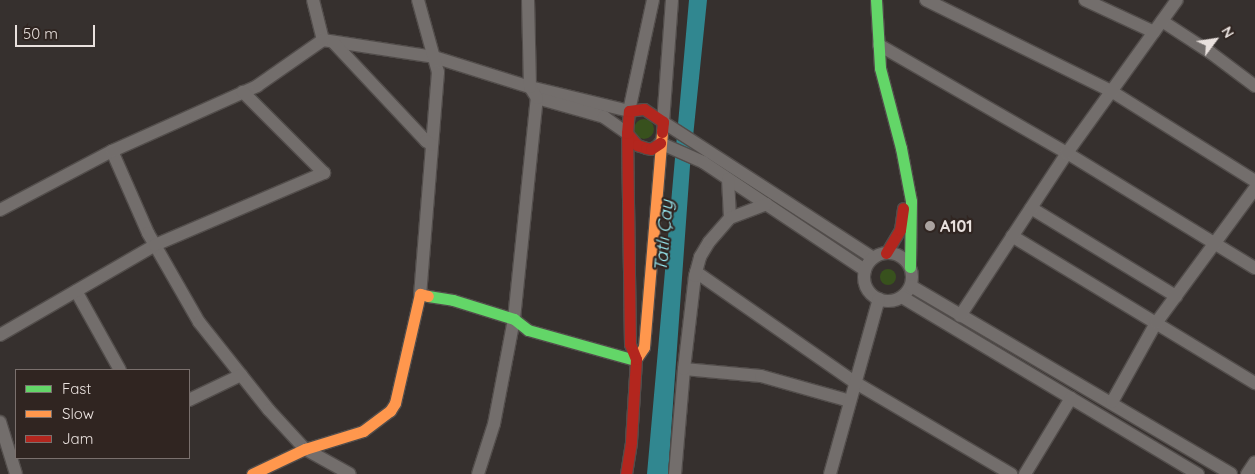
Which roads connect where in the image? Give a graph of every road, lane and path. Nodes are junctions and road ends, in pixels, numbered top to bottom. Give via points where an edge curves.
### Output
1 (313, 0) edge
2 (418, 0) edge
3 (528, 0) edge
4 (653, 0) edge
5 (672, 0) edge
6 (876, 0) edge
7 (926, 0) edge
8 (1085, 0) edge
9 (1177, 0) edge
10 (1162, 21) junction
11 (1154, 32) junction
12 (328, 41) junction
13 (879, 45) junction
14 (434, 57) junction
15 (1255, 86) edge
16 (243, 92) junction
17 (1111, 92) junction
18 (534, 93) junction
19 (630, 111) junction
20 (666, 125) junction
21 (627, 133) junction
22 (664, 144) junction
23 (432, 145) junction
24 (901, 148) junction
25 (112, 151) junction
26 (1067, 153) junction
27 (728, 178) junction
28 (1255, 181) edge
29 (1255, 188) edge
30 (766, 204) junction
31 (5, 207) edge
32 (1031, 208) junction
33 (0, 216) edge
34 (730, 218) junction
35 (1012, 236) junction
36 (1214, 243) junction
37 (155, 245) junction
38 (886, 253) junction
39 (873, 258) junction
40 (910, 267) junction
41 (1255, 268) edge
42 (865, 270) junction
43 (696, 272) junction
44 (911, 286) junction
45 (76, 291) junction
46 (420, 294) junction
47 (1176, 296) junction
48 (902, 297) junction
49 (879, 299) junction
50 (960, 316) junction
51 (514, 319) junction
52 (1156, 323) junction
53 (0, 335) edge
54 (636, 360) junction
55 (119, 369) edge
56 (684, 369) junction
57 (241, 375) junction
58 (856, 382) junction
59 (1255, 382) edge
60 (1071, 398) junction
61 (190, 400) edge
62 (850, 401) junction
63 (1112, 402) junction
64 (0, 422) edge
65 (305, 449) junction
66 (1255, 462) edge
67 (16, 474) edge
68 (252, 474) edge
69 (350, 474) edge
70 (478, 474) edge
71 (626, 474) edge
72 (675, 474) edge
73 (830, 474) edge
74 (1011, 474) edge
75 (1025, 474) edge
76 (1198, 474) edge
77 (1231, 474) edge
78 (1247, 474) edge

1 - 12 street
2 - 14 street
3 - 18 street
4 - 19 street
5 - 20 street
6 - 13 street
7 - 17 street
8 - 11 street
9 - 10 street
10 - 11 street
10 - 15 street
11 - 17 street
12 - 14 street
12 - 16 street via 258,86
12 - 23 street
13 - 24 street via 880,68
13 - 26 street
14 - 18 street
14 - 23 street via 438,72
16 - 25 street
16 - 37 street via 324,173
17 - 26 street
17 - 28 street
18 - 19 street
18 - 21 street via 604,117
18 - 51 street
19 - 20 street via 644,110
19 - 21 street
20 - 22 street
20 - 39 street
21 - 22 street via 637,145 646,148
21 - 54 street via 630,344
22 - 27 street via 696,158
22 - 54 street via 644,347
23 - 46 street
24 - 38 street via 903,208 900,230
24 - 40 street via 911,201
25 - 31 street
25 - 37 street
26 - 32 street
26 - 36 street
27 - 30 street
27 - 34 street
29 - 36 street
30 - 34 street
30 - 42 street
31 - 33 street
32 - 35 street
32 - 47 street
34 - 43 street via 709,242
35 - 50 street
35 - 52 street
36 - 41 street
36 - 47 street
37 - 45 street
37 - 57 street via 199,322
38 - 39 street
38 - 40 street via 900,256
39 - 42 street
40 - 44 street
42 - 49 street via 867,288
43 - 56 street
43 - 58 street
44 - 48 street
44 - 50 street
45 - 53 street
45 - 55 street
46 - 51 street via 453,300
46 - 65 street via 395,403 390,411 363,430
47 - 52 street
48 - 49 street via 887,301
48 - 60 street
49 - 58 street
50 - 63 street
51 - 54 street via 528,330
51 - 70 street via 494,424
52 - 59 street
52 - 63 street
54 - 71 street via 632,441
56 - 62 street via 761,376
56 - 72 street
57 - 61 street
57 - 65 street
58 - 62 street
58 - 74 street
60 - 75 street
60 - 76 street
62 - 73 street
63 - 77 street
64 - 67 street
65 - 68 street
65 - 69 street
66 - 78 street

